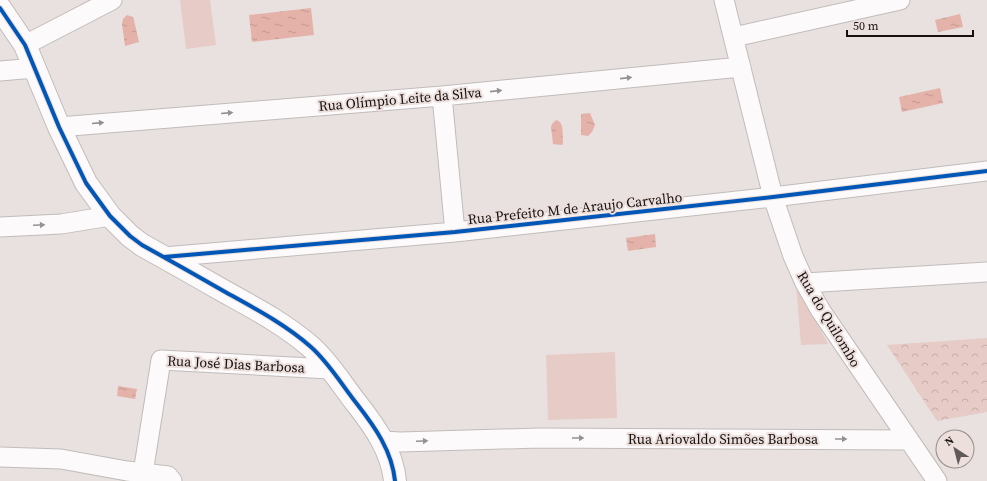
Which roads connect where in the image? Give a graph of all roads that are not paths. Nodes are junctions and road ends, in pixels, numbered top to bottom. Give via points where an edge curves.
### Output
1 (112, 0) edge
2 (724, 0) edge
3 (900, 0) edge
4 (0, 8) edge
5 (734, 37) junction
6 (25, 45) junction
7 (741, 66) junction
8 (35, 68) junction
9 (0, 71) edge
10 (442, 96) junction
11 (59, 127) junction
12 (987, 170) edge
13 (773, 196) junction
14 (110, 216) junction
15 (0, 227) edge
16 (455, 232) junction
17 (164, 257) junction
18 (987, 272) edge
19 (805, 284) junction
20 (330, 369) junction
21 (908, 440) junction
22 (383, 441) junction
23 (0, 457) edge
24 (143, 473) junction
25 (172, 481) edge
26 (396, 481) edge
27 (937, 481) edge

1 - 6 street
2 - 5 street, Rua do Quilombo
3 - 5 street
4 - 6 main road
5 - 7 street, Rua do Quilombo
6 - 8 main road
10 -> 7 street, Rua Olímpio Leite da Silva
7 - 13 street, Rua do Quilombo
8 - 9 street
8 - 11 main road
11 -> 10 street, Rua Olímpio Leite da Silva
10 - 16 street
11 - 14 main road via 86,182
12 - 13 street, Rua Prefeito M de Araujo Carvalho
13 - 16 street, Rua Prefeito M de Araujo Carvalho
13 - 19 street, Rua do Quilombo via 792,256
15 -> 14 street via 61,224
14 - 17 main road via 130,236
16 - 17 street, Rua Prefeito M de Araujo Carvalho
17 - 20 main road via 280,324 311,348
18 - 19 street
19 - 21 street, Rua do Quilombo via 820,311
20 - 22 main road
20 - 24 street, Rua José Dias Barbosa via 161,360
22 -> 21 street, Rua Ariovaldo Simões Barbosa via 539,438
21 - 27 street, Rua do Quilombo
22 - 26 main road via 392,461
23 - 24 street via 61,459
24 - 25 street via 168,476

